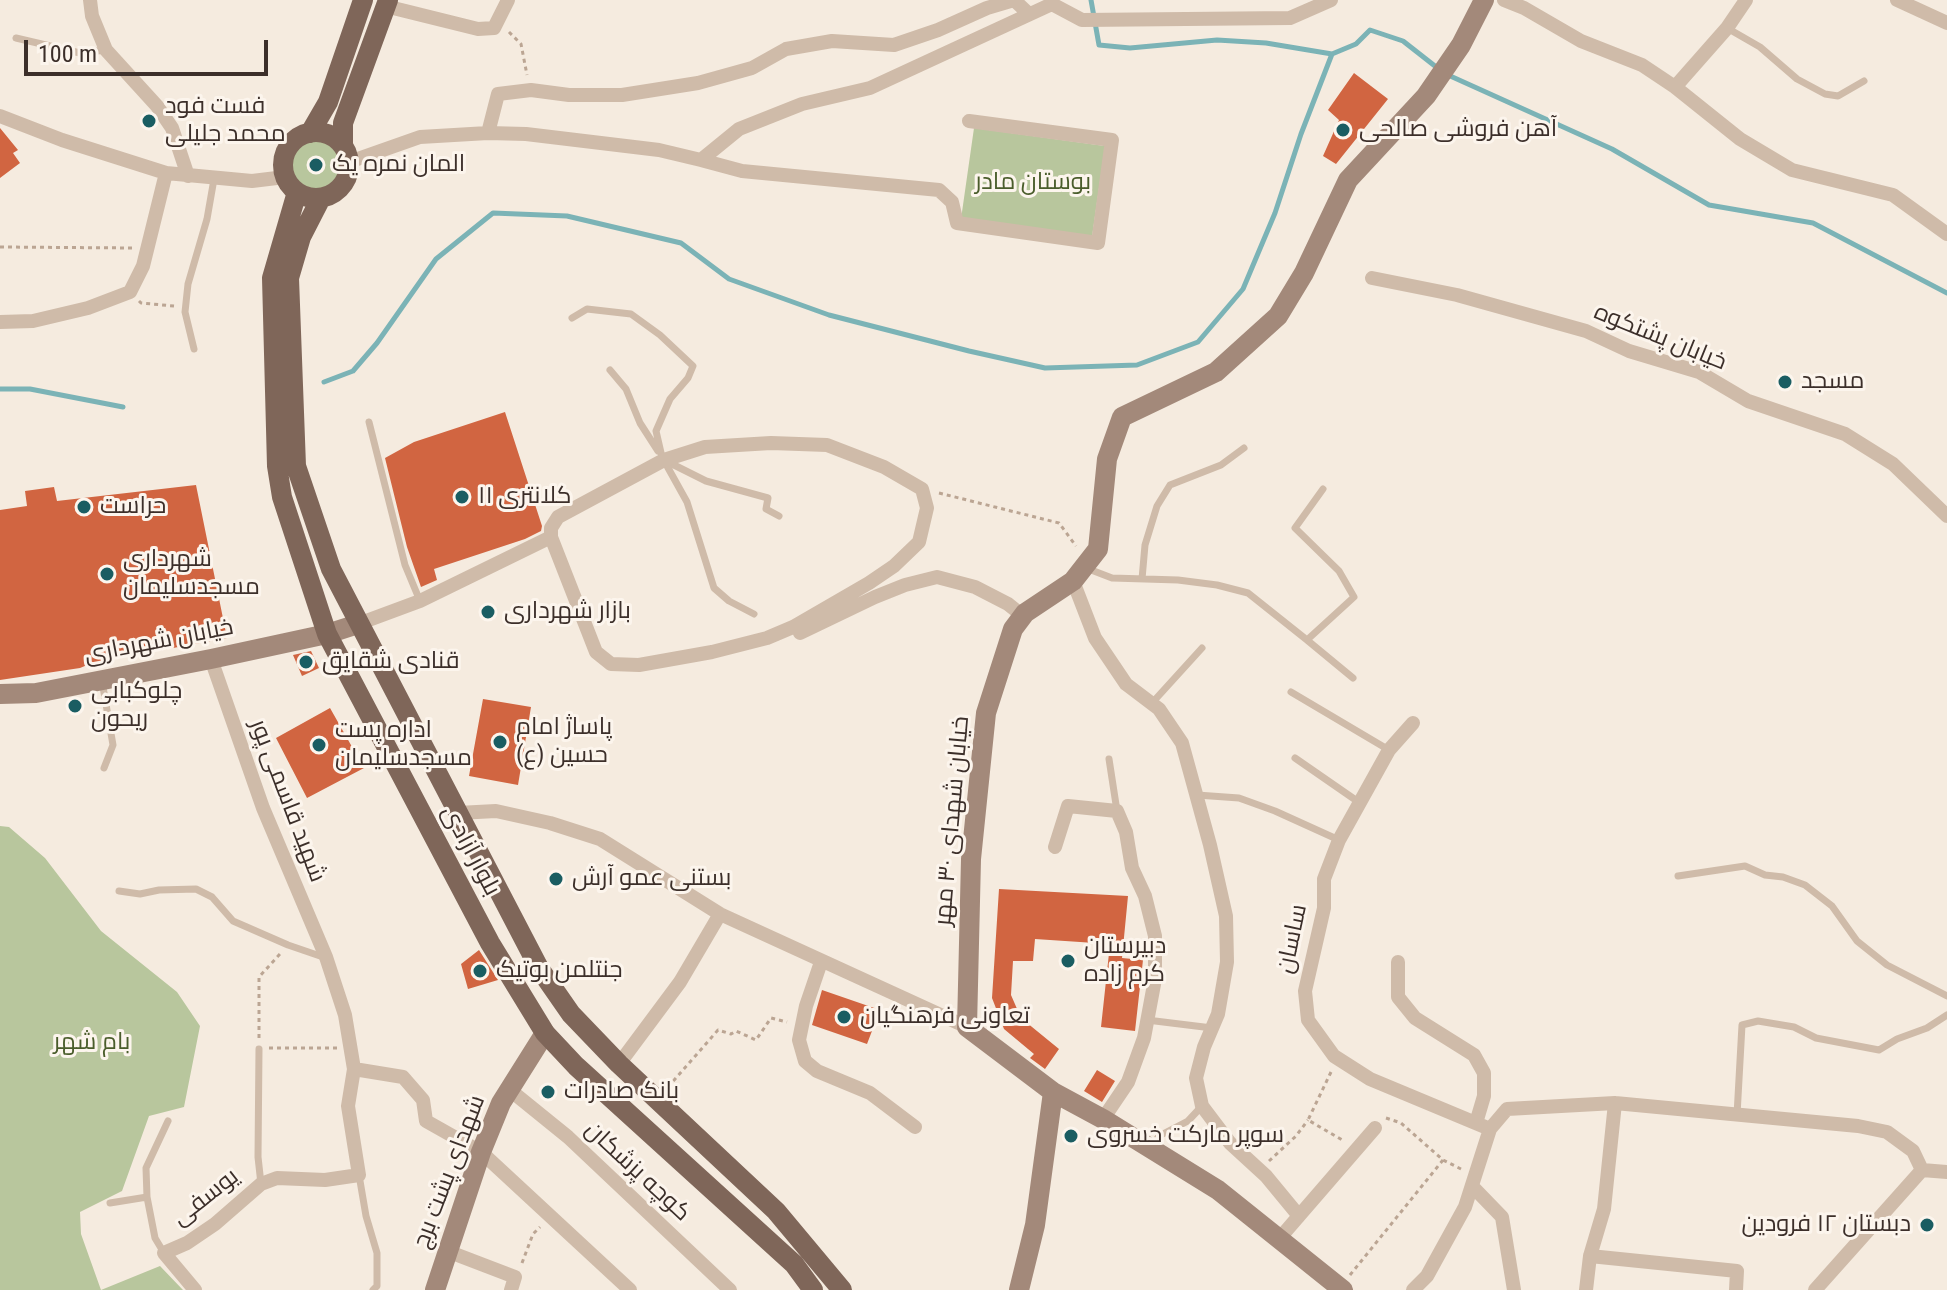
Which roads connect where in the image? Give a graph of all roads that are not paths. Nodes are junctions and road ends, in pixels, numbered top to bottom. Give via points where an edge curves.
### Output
1 (90, 0) edge
2 (363, 0) edge
3 (508, 0) edge
4 (1331, 0) edge
5 (1484, 0) edge
6 (1504, 0) edge
7 (1746, 0) edge
8 (1897, 0) edge
9 (1052, 2) edge
10 (386, 3) edge
11 (1029, 14) junction
12 (1947, 23) edge
13 (1727, 28) junction
14 (16, 38) dead end
15 (106, 50) junction
16 (1864, 81) dead end
17 (1675, 87) junction
18 (0, 116) edge
19 (969, 121) dead end
20 (310, 133) junction
21 (488, 133) junction
22 (346, 154) junction
23 (701, 160) junction
24 (166, 173) junction
25 (188, 176) junction
26 (214, 179) junction
27 (291, 185) junction
28 (321, 198) junction
29 (1947, 234) edge
30 (281, 278) junction
31 (1372, 278) dead end
32 (572, 318) dead end
33 (0, 322) edge
34 (194, 349) dead end
35 (610, 370) dead end
36 (369, 422) dead end
37 (1244, 448) dead end
38 (663, 458) junction
39 (287, 466) junction
40 (1323, 489) dead end
41 (779, 516) dead end
42 (1947, 516) edge
43 (551, 537) junction
44 (1081, 570) junction
45 (1142, 579) junction
46 (420, 601) junction
47 (754, 614) dead end
48 (1023, 616) junction
49 (358, 624) junction
50 (327, 634) junction
51 (1307, 640) junction
52 (780, 641) dead end
53 (756, 648) dead end
54 (1202, 648) dead end
55 (211, 659) junction
56 (620, 667) junction
57 (1353, 678) dead end
58 (102, 679) junction
59 (1291, 692) dead end
60 (0, 694) edge
61 (1152, 703) junction
62 (1413, 723) dead end
63 (1389, 750) junction
64 (1295, 758) dead end
65 (1109, 759) dead end
66 (104, 768) dead end
67 (1197, 795) junction
68 (1360, 803) junction
69 (1117, 811) junction
70 (458, 813) junction
71 (1339, 840) junction
72 (1055, 847) dead end
73 (1678, 876) dead end
74 (119, 891) dead end
75 (720, 914) junction
76 (326, 957) junction
77 (821, 962) junction
78 (1398, 962) dead end
79 (1947, 996) edge
80 (571, 1014) junction
81 (1947, 1015) edge
82 (1147, 1020) junction
83 (967, 1027) junction
84 (1212, 1028) junction
85 (545, 1033) junction
86 (259, 1049) road end
87 (619, 1064) junction
88 (354, 1069) junction
89 (510, 1090) junction
90 (1053, 1092) junction
91 (1615, 1103) junction
92 (1202, 1106) junction
93 (1737, 1115) junction
94 (1103, 1119) junction
95 (168, 1121) dead end
96 (1483, 1126) junction
97 (915, 1127) dead end
98 (1375, 1128) road end
99 (1150, 1148) junction
100 (481, 1152) junction
101 (1922, 1170) junction
102 (1947, 1172) edge
103 (359, 1175) junction
104 (1473, 1181) junction
105 (261, 1184) junction
106 (147, 1197) junction
107 (110, 1203) dead end
108 (1299, 1216) junction
109 (1279, 1239) junction
110 (447, 1251) junction
111 (164, 1253) junction
112 (1590, 1256) junction
113 (513, 1283) edge
114 (1341, 1288) edge
115 (195, 1290) edge
116 (373, 1290) edge
117 (435, 1290) edge
118 (630, 1290) edge
119 (730, 1290) edge
120 (813, 1290) edge
121 (842, 1290) edge
122 (1019, 1290) edge
123 (1413, 1290) edge
124 (1514, 1290) edge
125 (1586, 1290) edge
126 (1736, 1290) edge
127 (1815, 1290) edge

1 - 15 street
2 - 20 main road via 328,102
3 - 10 street via 494,28 478,29
4 - 9 street via 1290,18 1082,20
5 - 44 main road via 1426,96 1348,180 1278,316 1216,372 1122,417 1107,459 1098,549
6 - 17 street via 1581,41 1642,65
7 - 13 street
8 - 12 street
9 - 11 street
10 - 22 main road via 343,123
11 - 21 street via 1014,0 894,45 832,41 786,49 752,68 637,93 498,94
11 - 23 street via 870,88 802,104 739,129
13 - 16 lane via 1825,94 1838,96
13 - 17 street
14 - 15 lane via 80,53
15 - 25 street via 172,128
17 - 29 street via 1740,139 1792,170 1893,195
18 - 24 street
19 - 23 street via 1112,140 1098,243 957,223 952,202 939,190 742,171
20 - 22 main road via 329,135
20 - 27 main road via 300,136 283,158
21 - 22 street via 420,137
21 - 23 street via 659,150
22 - 28 main road via 345,181
24 - 25 street
24 - 33 street via 143,266 130,292 74,312
25 - 26 street
26 - 27 street
26 - 34 lane via 188,284 186,306
27 - 28 main road via 304,196
27 - 30 main road, بلوار آزادی
28 - 30 main road, بلوار آزادی
30 - 39 main road, بلوار آزادی
31 - 42 street, خیابان پشتکوه via 1586,331 1629,351 1699,372 1748,401 1845,434 1893,464
32 - 38 lane via 587,309 631,314 693,366 656,431
35 - 38 lane
36 - 46 lane via 401,552
37 - 45 lane via 1221,465 1170,485 1149,532
38 - 41 lane via 706,481 768,498 766,509
38 - 43 street via 558,517
38 - 47 lane via 687,502 714,588
38 - 56 street via 705,447 827,445 922,489 927,508 919,542 894,566 793,627 712,652
39 - 49 main road, بلوار آزادی
39 - 50 main road, بلوار آزادی via 282,497
40 - 51 lane via 1295,528 1339,571 1354,597
43 - 46 street
43 - 56 street via 596,652
44 - 45 lane
44 - 48 main road, خیابان شهدای ۳۰ مهر
44 - 61 street via 1095,638 1126,684
45 - 51 lane via 1248,593
46 - 49 street
48 - 52 street via 975,587 937,577 875,597
48 - 83 main road, خیابان شهدای ۳۰ مهر via 1013,629 986,713 971,859
49 - 50 main road, خیابان شهرداری
49 - 70 main road, بلوار آزادی
50 - 55 main road, خیابان شهرداری
50 - 85 main road, بلوار آزادی via 499,960
51 - 57 lane
53 - 56 street via 712,659
54 - 61 lane
55 - 58 main road, خیابان شهرداری
55 - 76 street, شهید قاسمی پور via 263,808
58 - 60 main road, خیابان شهرداری via 36,693
58 - 66 lane via 113,745
59 - 63 lane
61 - 67 street via 1182,743
62 - 63 street, ساسان
63 - 68 street, ساسان
64 - 68 lane
65 - 69 lane
67 - 71 lane via 1239,798
67 - 84 street via 1226,916 1227,962
68 - 71 street, ساسان
69 - 72 street via 1068,806
69 - 82 street via 1155,936 1155,979
70 - 75 street via 496,811 600,839
70 - 80 main road, بلوار آزادی via 539,968
71 - 96 street, ساسان via 1324,879 1324,908 1305,991 1308,1020 1338,1059 1370,1079
73 - 79 lane via 1745,866 1805,885 1887,965
74 - 76 lane via 196,889 212,897 233,921
75 - 77 street
75 - 87 street via 680,982
76 - 88 street, شهید قاسمی پور via 345,1015
77 - 83 street
77 - 97 street via 799,1040 805,1061 870,1093
78 - 96 street via 1398,997 1406,1008 1474,1055 1484,1073
80 - 85 main road
80 - 87 main road, بلوار آزادی
81 - 93 lane via 1879,1050 1816,1038 1794,1027 1758,1021 1742,1025
82 - 84 lane
82 - 94 street via 1128,1082
83 - 90 main road
84 - 92 street via 1196,1078
85 - 89 main road, شهدای پشت برج
85 - 120 main road, بلوار آزادی via 794,1264
86 - 105 lane
87 - 121 main road, بلوار آزادی via 776,1211
88 - 100 street via 403,1077 423,1100 426,1121
88 - 103 street via 348,1106
89 - 100 main road, شهدای پشت برج
89 - 119 street, کوچه پزشکان via 568,1137
90 - 94 main road
90 - 122 main road via 1035,1225
91 - 93 street
91 - 96 street via 1507,1109
91 - 112 street via 1604,1209
92 - 99 lane
92 - 108 street
93 - 101 street via 1887,1132 1913,1151
94 - 99 main road
95 - 106 lane via 146,1168
96 - 104 street
98 - 108 street
99 - 109 main road via 1218,1190
100 - 110 main road, شهدای پشت برج
100 - 118 street
101 - 102 street
101 - 127 street
103 - 105 street, یوسفی via 277,1178
103 - 116 lane via 377,1253
104 - 123 street via 1465,1207 1427,1276
104 - 124 street via 1502,1217
105 - 111 street, یوسفی via 215,1224
106 - 107 lane
106 - 111 lane via 155,1238
108 - 109 street
109 - 114 main road
110 - 113 street
110 - 117 main road, شهدای پشت برج
111 - 115 street, یوسفی
112 - 125 street
112 - 126 street via 1737,1271

